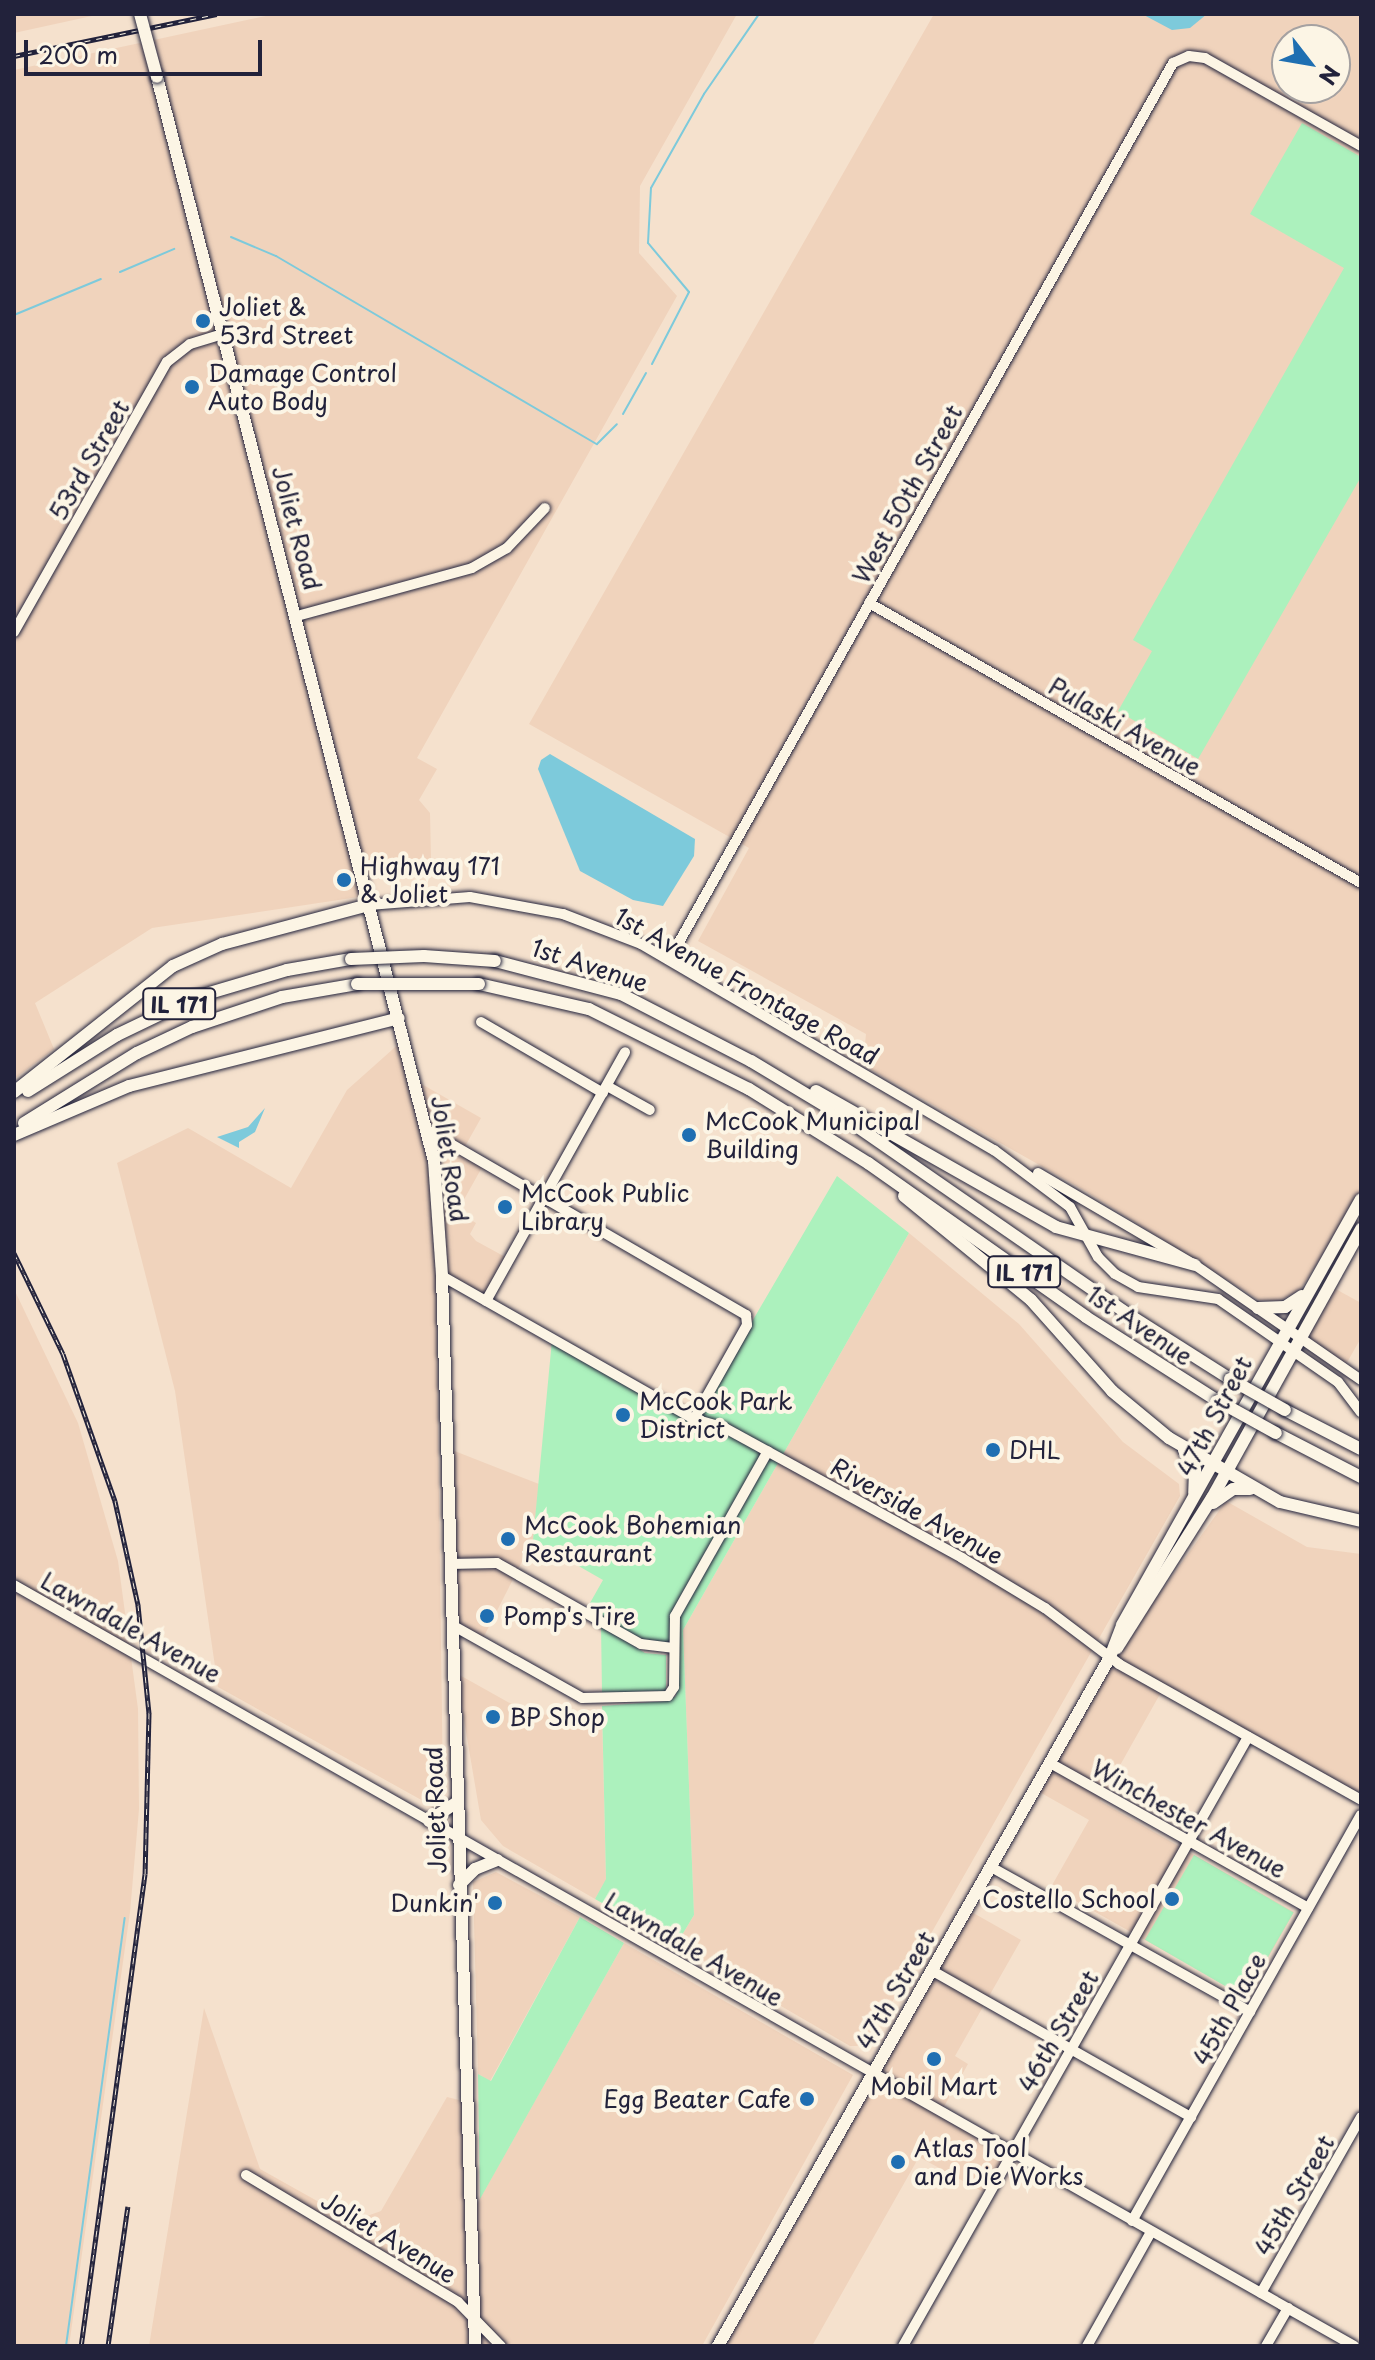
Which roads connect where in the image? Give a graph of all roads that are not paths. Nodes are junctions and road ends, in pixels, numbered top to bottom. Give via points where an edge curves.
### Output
1 (140, 14) edge
2 (1361, 146) edge
3 (222, 334) junction
4 (545, 508) dead end
5 (869, 603) junction
6 (297, 616) junction
7 (14, 632) edge
8 (1361, 883) edge
9 (369, 905) junction
10 (669, 960) junction
11 (399, 1018) junction
12 (481, 1022) dead end
13 (711, 1039) junction
14 (625, 1052) dead end
15 (605, 1089) junction
16 (19, 1092) edge
17 (650, 1110) dead end
18 (34, 1121) junction
19 (14, 1129) edge
20 (427, 1130) junction
21 (14, 1135) edge
22 (832, 1140) junction
23 (994, 1150) junction
24 (544, 1197) junction
25 (1361, 1199) edge
26 (1361, 1229) edge
27 (1086, 1237) junction
28 (1339, 1237) junction
29 (1357, 1247) edge
30 (1195, 1265) junction
31 (442, 1276) junction
32 (1305, 1294) junction
33 (486, 1301) junction
34 (1258, 1308) junction
35 (1286, 1328) junction
36 (1300, 1338) junction
37 (1279, 1340) junction
38 (1292, 1350) junction
39 (1361, 1380) edge
40 (1361, 1412) edge
41 (694, 1419) junction
42 (1179, 1445) junction
43 (1361, 1449) edge
44 (768, 1451) junction
45 (1213, 1466) junction
46 (1226, 1474) junction
47 (1361, 1477) edge
48 (1253, 1489) junction
49 (1188, 1511) junction
50 (1361, 1521) edge
51 (1186, 1541) junction
52 (450, 1564) junction
53 (14, 1585) edge
54 (452, 1625) junction
55 (673, 1648) junction
56 (1110, 1657) junction
57 (1248, 1737) junction
58 (1050, 1763) junction
59 (1361, 1800) edge
60 (456, 1803) junction
61 (1361, 1815) edge
62 (429, 1821) junction
63 (457, 1837) junction
64 (1189, 1841) junction
65 (497, 1860) junction
66 (991, 1867) junction
67 (459, 1885) junction
68 (1308, 1908) junction
69 (1131, 1945) junction
70 (931, 1970) junction
71 (1250, 2012) junction
72 (1071, 2049) junction
73 (872, 2074) junction
74 (1191, 2117) junction
75 (1361, 2117) edge
76 (1013, 2154) junction
77 (246, 2175) dead end
78 (1132, 2221) junction
79 (1151, 2232) junction
80 (1261, 2293) junction
81 (1288, 2308) junction
82 (474, 2317) junction
83 (1347, 2344) edge
84 (475, 2346) edge
85 (501, 2346) edge
86 (718, 2346) edge
87 (903, 2346) edge
88 (1087, 2346) edge
89 (1266, 2346) edge

1 - 3 main road, Joliet Road, bridge
2 - 5 street, West 50th Street via 1205,58 1189,56 1173,63
3 - 6 main road, Joliet Road
3 - 7 street, 53rd Street via 190,344 167,362
4 - 6 street via 507,548 472,568
5 - 8 street, Pulaski Avenue
5 - 10 street, West 50th Street
6 - 9 main road, Joliet Road
9 - 10 street, 1st Avenue Frontage Road via 447,896 506,902 583,920
9 - 11 main road, Joliet Road
9 - 16 main road via 222,944 173,966
10 - 23 street, 1st Avenue Frontage Road
11 - 18 main road via 129,1086
11 - 20 main road, Joliet Road
12 - 15 street
13 - 16 main road, 1st Avenue / IL 171, bridge via 600,986 495,961 424,956 351,959 254,978 173,1007
13 - 27 main road via 801,1082 1035,1216
13 - 43 main road, 1st Avenue / IL 171, bridge via 839,1114 1230,1379
14 - 15 street
15 - 17 street
15 - 24 street
18 - 19 main road, IL 171
18 - 21 main road
18 - 22 main road, 1st Avenue / IL 171, bridge via 137,1053 192,1027 282,997 357,984 479,984 562,1000 644,1032
20 - 24 street
20 - 31 main road, Joliet Road via 438,1191
22 - 42 main road via 1021,1291 1126,1405
22 - 47 main road, 1st Avenue / IL 171, bridge via 1218,1401
23 - 27 street, 1st Avenue Frontage Road via 1057,1195
23 - 30 street, 1st Avenue Frontage Road
24 - 33 street
24 - 41 street via 747,1318
25 - 28 main road, 47th Street
26 - 29 main road, 47th Street
27 - 30 main road
27 - 37 street, 1st Avenue Frontage Road via 1105,1265 1126,1281 1151,1289 1203,1293
28 - 29 street
28 - 32 main road, 47th Street
29 - 36 main road, 47th Street
30 - 34 street, 1st Avenue Frontage Road
31 - 33 street, Riverside Avenue
31 - 52 main road, Joliet Road
32 - 34 main road via 1285,1307
32 - 35 main road, 47th Street
33 - 41 street, Riverside Avenue
34 - 35 street, 1st Avenue Frontage Road
35 - 36 street, 1st Avenue Frontage Road
35 - 37 main road, 47th Street
36 - 38 main road, 47th Street
36 - 39 street, 1st Avenue Frontage Road
37 - 38 street, 1st Avenue Frontage Road
37 - 45 main road, 47th Street
38 - 40 street, 1st Avenue Frontage Road via 1338,1382
38 - 46 main road, 47th Street
41 - 44 street, Riverside Avenue via 725,1428
42 - 45 main road
42 - 49 main road via 1195,1470
44 - 55 street via 675,1616
44 - 56 street, Riverside Avenue via 1033,1600
45 - 46 main road
45 - 49 main road, 47th Street
46 - 48 main road
46 - 51 main road, 47th Street
48 - 50 main road via 1304,1510
48 - 51 main road via 1233,1489 1215,1500
49 - 56 main road, 47th Street via 1122,1625
51 - 56 main road, 47th Street via 1133,1630
52 - 54 main road, Joliet Road
52 - 55 street via 497,1563 641,1644
53 - 62 street, Lawndale Avenue
54 - 55 street via 582,1698 671,1694
54 - 60 main road, Joliet Road
56 - 57 street, Riverside Avenue
56 - 58 main road, 47th Street
57 - 59 street, Riverside Avenue
57 - 64 street, 46th Street
58 - 64 street, Winchester Avenue
58 - 66 main road, 47th Street
60 - 62 main road
60 - 63 main road, Joliet Road
61 - 68 street, 45th Place
62 - 63 street, Lawndale Avenue
63 - 65 street, Lawndale Avenue
63 - 67 main road, Joliet Road
64 - 68 street, Winchester Avenue
64 - 69 street, 46th Street
65 - 67 main road via 475,1869
65 - 73 street, Lawndale Avenue
66 - 69 street
66 - 70 main road, 47th Street
67 - 82 main road, Joliet Road
68 - 71 street, 45th Place
69 - 71 street
69 - 72 street, 46th Street
70 - 72 street
70 - 73 main road, 47th Street
71 - 74 street, 45th Place
72 - 74 street
72 - 76 street, 46th Street
73 - 76 street, Lawndale Avenue
73 - 86 main road, 47th Street
74 - 78 street, 45th Place
75 - 80 street, 45th Street
76 - 78 street, Lawndale Avenue
76 - 87 street, 46th Street
77 - 82 street, Joliet Avenue via 458,2302
78 - 79 street, Lawndale Avenue
79 - 80 street, Lawndale Avenue
79 - 88 street
80 - 81 street, Lawndale Avenue
81 - 83 street, Lawndale Avenue
81 - 89 street
82 - 84 main road, Joliet Road
82 - 85 street, Joliet Avenue

